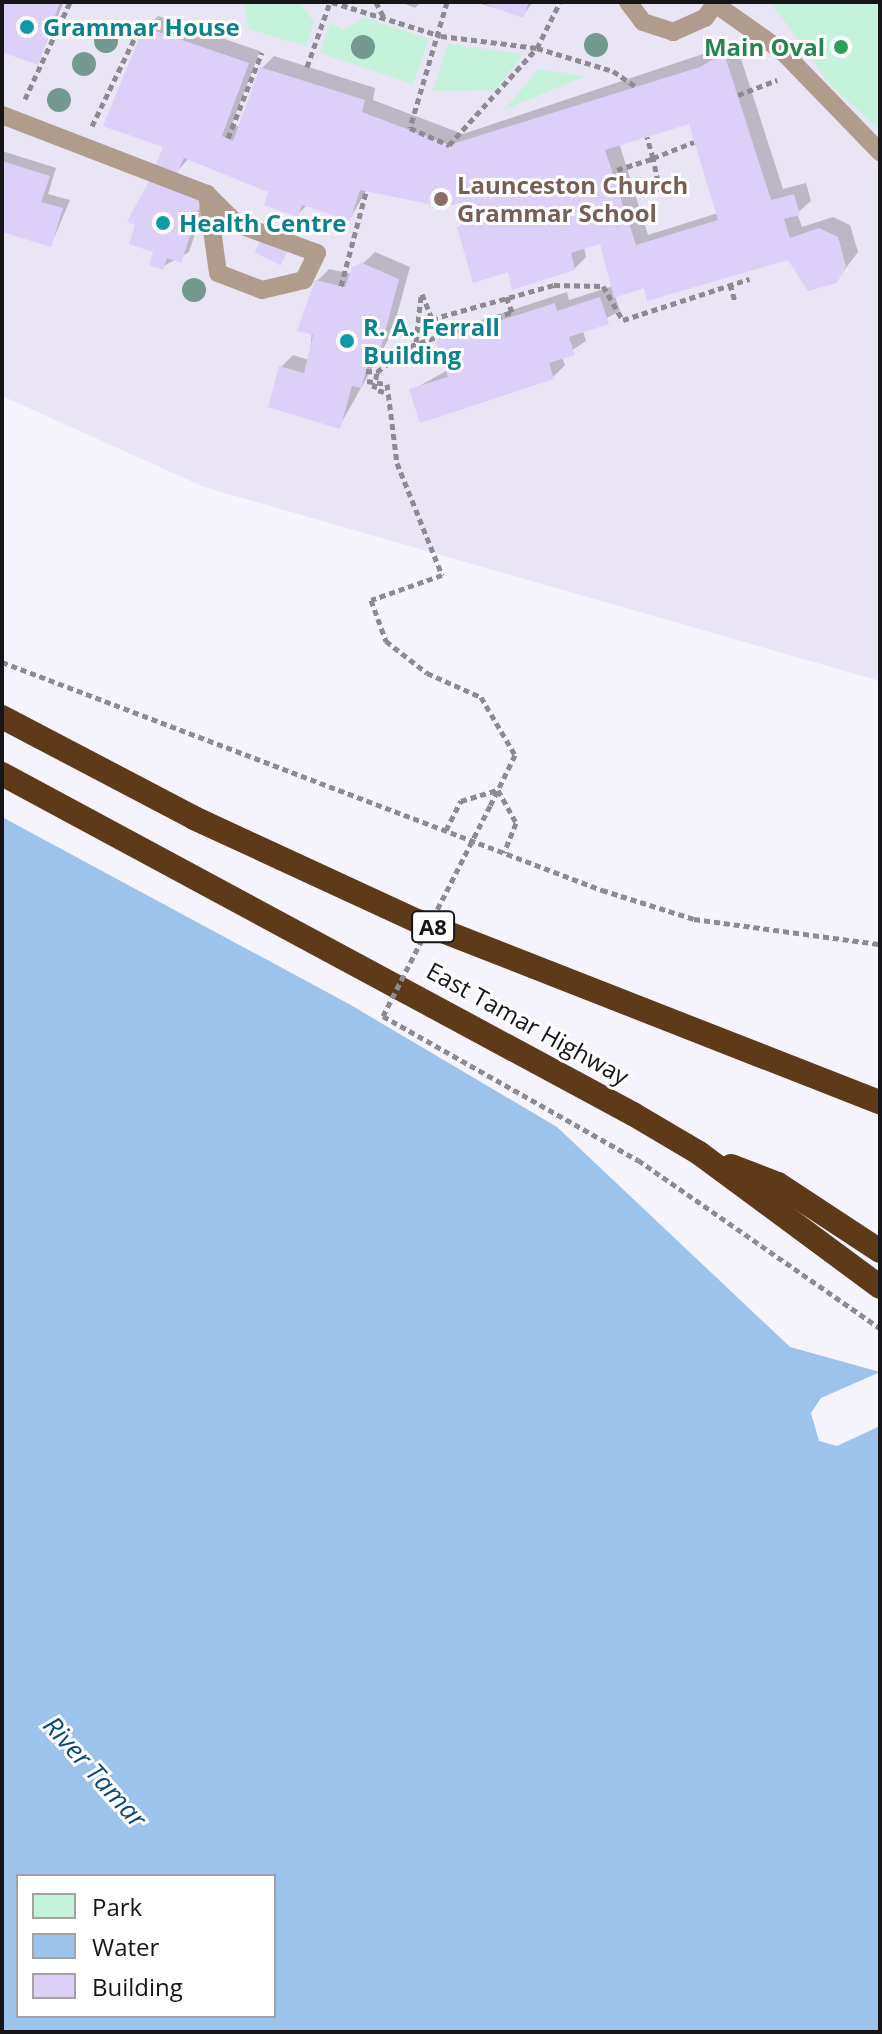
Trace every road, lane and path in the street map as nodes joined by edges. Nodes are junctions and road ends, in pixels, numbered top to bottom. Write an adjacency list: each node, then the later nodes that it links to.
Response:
1 (70, 2): 17 (path)
2 (331, 2): 8 (path); 13 (path)
3 (376, 2): 8 (path)
4 (447, 2): 10 (path)
5 (560, 2): 11 (path)
6 (628, 2): 7 (lane)
7 (716, 3): 14 (lane)
8 (383, 16): 10 (path)
9 (144, 19): 21 (path)
10 (441, 36): 11 (path); 11 (path)
11 (537, 48): 15 (path)
12 (262, 52): 19 (path)
13 (307, 67)
14 (794, 69): 16 (path); 22 (lane)
15 (637, 87)
16 (738, 95)
17 (9, 118): 21 (lane)
18 (647, 137): 23 (path)
19 (228, 138)
20 (694, 142): 23 (path)
21 (83, 149): 27 (lane)
22 (880, 152)
23 (653, 158): 24 (path); 25 (path)
24 (617, 170)
25 (660, 191)
26 (366, 192): 30 (path)
27 (207, 194): 27 (lane)
28 (749, 279): 29 (path)
29 (730, 284): 31 (path); 32 (path)
30 (341, 286)
31 (506, 296): 33 (path); 33 (path)
32 (735, 301)
33 (416, 342): 34 (path)
34 (410, 346): 35 (path); 37 (path)
35 (442, 359)
36 (366, 371): 37 (path)
37 (377, 372): 39 (path)
38 (367, 381): 39 (path)
39 (375, 382): 43 (path)
40 (2, 662): 44 (path)
41 (2, 717): 47 (highway, A8)
42 (2, 774): 48 (highway, East Tamar Highway)
43 (498, 790): 44 (path); 45 (path); 51 (path, bridge)
44 (446, 830): 45 (path)
45 (504, 853): 46 (path)
46 (880, 944)
47 (880, 1102)
48 (699, 1153): 49 (highway); 50 (highway, East Tamar Highway)
49 (880, 1251)
50 (880, 1287)
51 (880, 1328)

